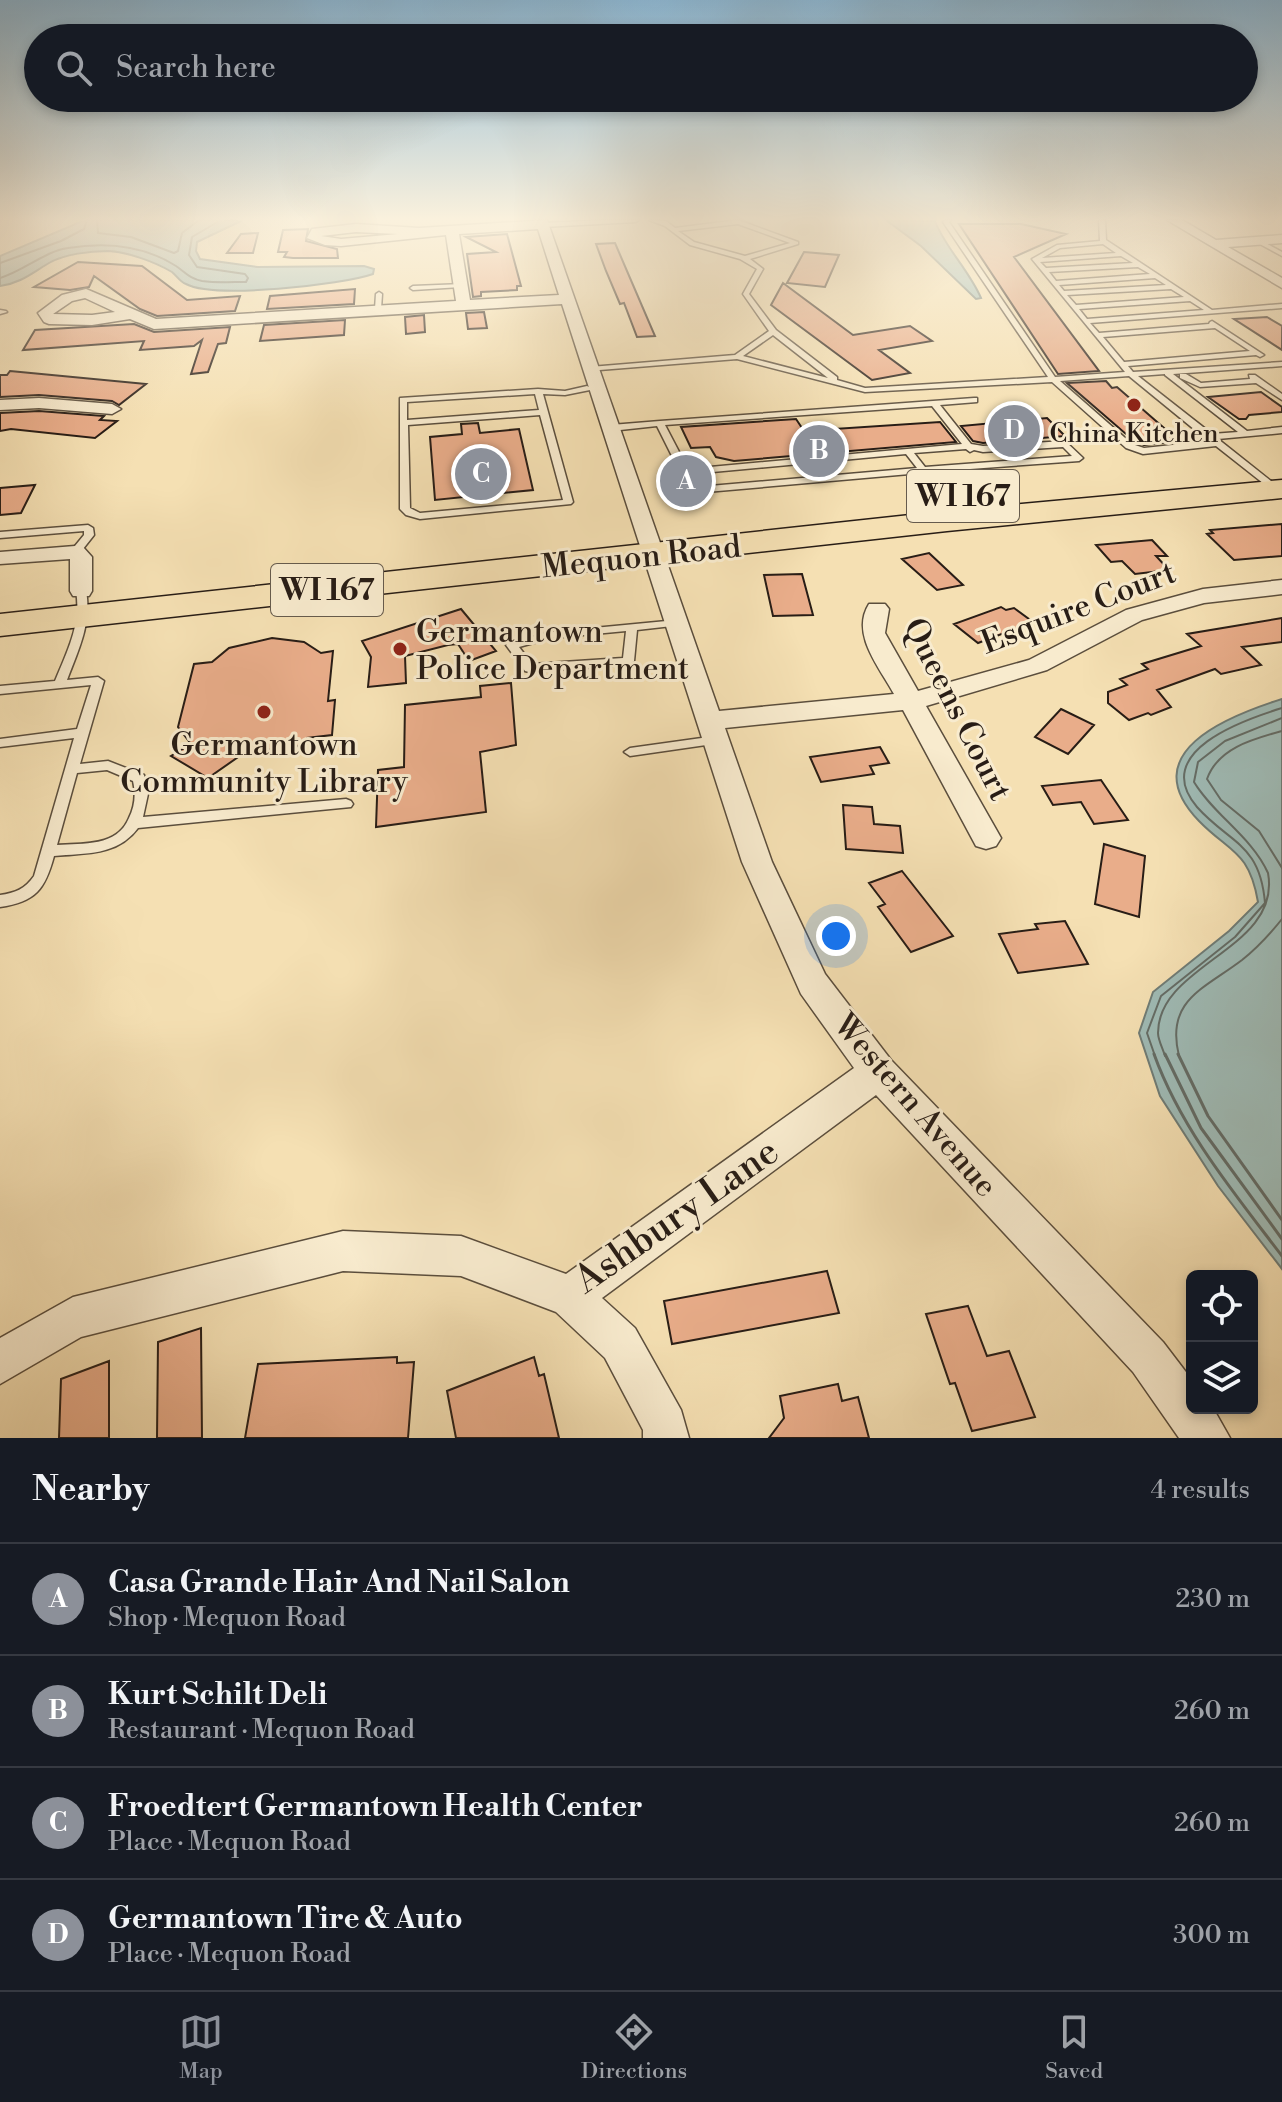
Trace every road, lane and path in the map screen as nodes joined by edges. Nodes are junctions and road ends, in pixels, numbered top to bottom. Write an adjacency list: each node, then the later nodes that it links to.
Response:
1 (427, 287): 9 (lane)
2 (461, 287): 13 (street)
3 (562, 287): 11 (street, Western Avenue)
4 (750, 287): 21 (lane)
5 (990, 287): 31 (lane)
6 (1058, 287): 10 (lane)
7 (1171, 287): 10 (lane)
8 (1173, 287): 12 (lane)
9 (413, 288)
10 (1063, 293): 14 (lane)
11 (566, 299): 13 (street); 28 (street, Western Avenue)
12 (1191, 299): 14 (lane); 16 (lane)
13 (464, 307): 18 (street)
14 (1074, 307): 19 (lane)
15 (1281, 307): 16 (lane)
16 (1211, 312): 17 (lane)
17 (1196, 313): 19 (lane); 20 (lane)
18 (131, 314)
19 (1085, 321): 22 (lane)
20 (1216, 326): 22 (lane); 23 (lane)
21 (773, 332): 24 (lane); 33 (lane)
22 (1098, 335): 25 (lane)
23 (1258, 353): 25 (lane); 26 (lane)
24 (737, 357): 28 (lane); 33 (lane)
25 (1123, 364): 30 (lane)
26 (1278, 364): 27 (lane)
27 (1237, 367): 29 (lane); 32 (lane)
28 (590, 369): 34 (street, Western Avenue)
29 (1173, 372): 30 (lane); 32 (lane); 46 (lane)
30 (1132, 375): 31 (lane); 47 (lane)
31 (1052, 378): 33 (lane); 47 (lane)
32 (1257, 381): 36 (lane)
33 (840, 384)
34 (592, 387): 35 (lane); 44 (street, Western Avenue)
35 (538, 391): 41 (lane); 42 (lane)
36 (1282, 398)
37 (974, 400): 38 (lane)
38 (934, 403): 43 (lane); 48 (lane)
39 (0, 405): 40 (street)
40 (112, 409)
41 (543, 412): 42 (lane); 42 (lane)
42 (403, 423)
43 (660, 423): 44 (lane); 53 (lane)
44 (611, 428): 57 (street, Western Avenue)
45 (1282, 430): 46 (lane)
46 (1245, 433): 47 (lane)
47 (1213, 440): 51 (lane)
48 (968, 446): 49 (lane); 50 (lane); 50 (lane)
49 (908, 451): 52 (lane); 53 (lane)
50 (984, 465): 52 (lane)
51 (1249, 468): 54 (main road, Mequon Road / WI 167); 55 (main road, Mequon Road / WI 167)
52 (923, 470): 53 (lane); 55 (lane)
53 (684, 472)
54 (1280, 481): 55 (main road, Mequon Road / WI 167)
55 (951, 509): 57 (main road, Mequon Road / WI 167); 57 (main road, Mequon Road / WI 167)
56 (0, 535): 58 (lane)
57 (649, 541): 62 (main road, Mequon Road / WI 167); 62 (main road, Mequon Road / WI 167); 64 (street, Western Avenue)
58 (75, 552): 59 (street); 62 (street)
59 (0, 558)
60 (1282, 587): 69 (street, Esquire Court)
61 (0, 599): 62 (main road, Mequon Road / WI 167)
62 (82, 604): 65 (main road, Mequon Road / WI 167); 67 (lane)
63 (877, 609): 69 (street, Queens Court)
64 (677, 623): 66 (lane); 70 (street, Western Avenue)
65 (0, 625)
66 (632, 627): 66 (lane)
67 (60, 684): 68 (lane); 71 (lane)
68 (0, 690)
69 (912, 701): 70 (street, Esquire Court); 77 (street, Queens Court)
70 (713, 731): 73 (lane); 80 (street, Western Avenue)
71 (82, 733): 72 (lane); 74 (lane)
72 (0, 743)
73 (630, 752)
74 (72, 769): 76 (lane); 78 (lane)
75 (346, 804): 76 (lane)
76 (136, 823): 78 (lane)
77 (986, 838)
78 (49, 851): 79 (lane)
79 (0, 901)
80 (878, 1072): 81 (street, Ashbury Lane); 84 (street, Western Avenue)
81 (570, 1296): 82 (street, Ashbury Lane); 83 (street)
82 (0, 1362)
83 (666, 1438)
84 (1207, 1438)

